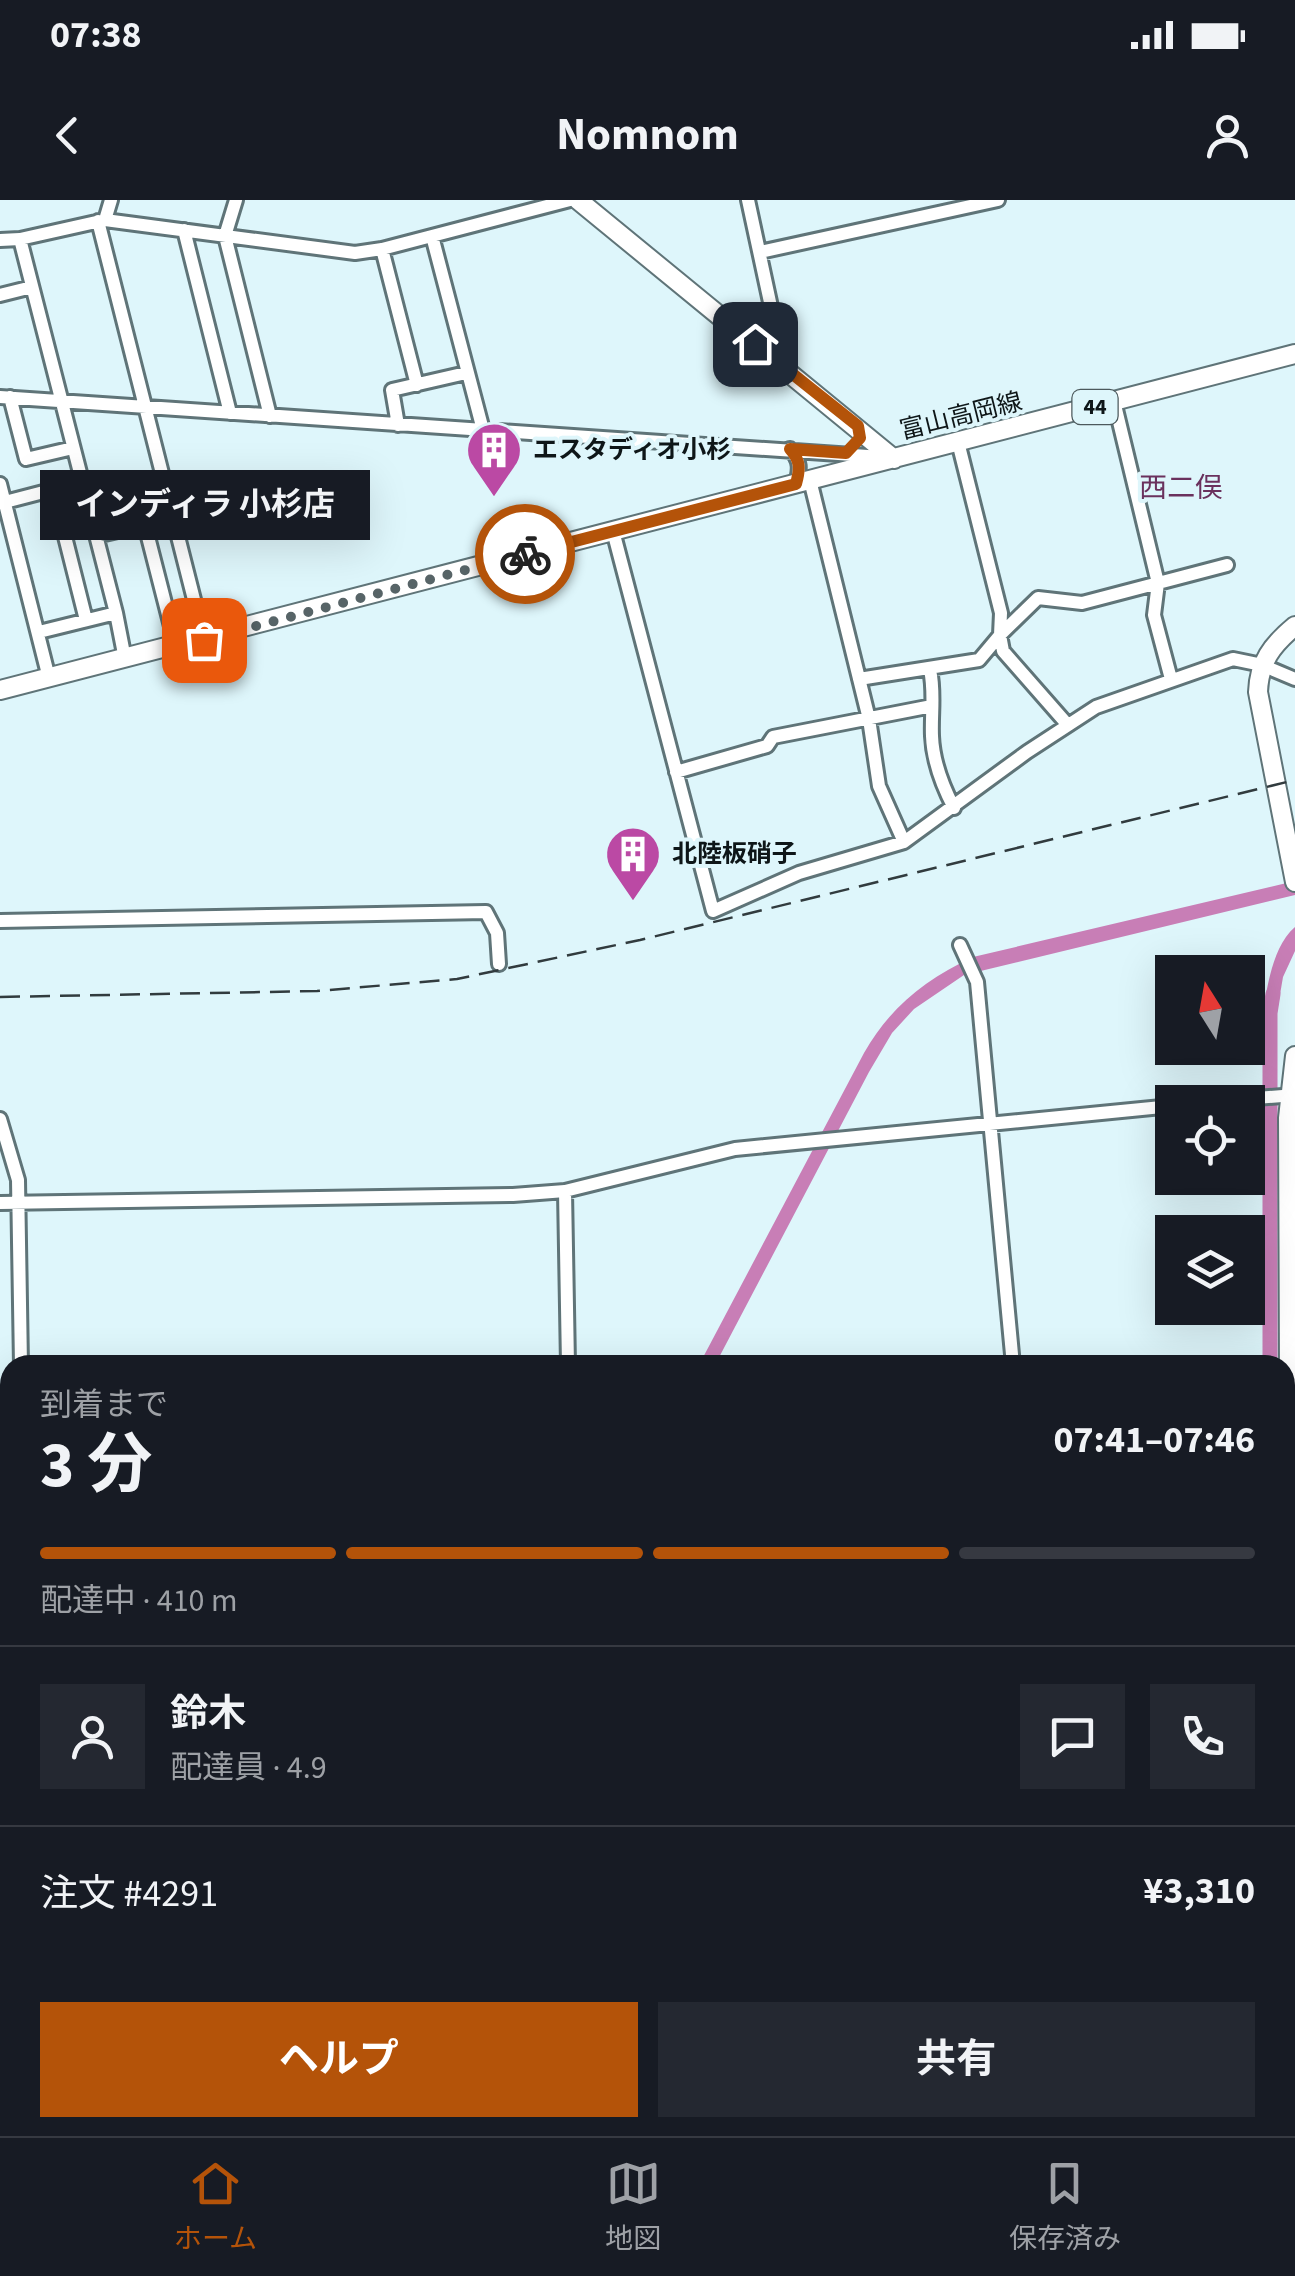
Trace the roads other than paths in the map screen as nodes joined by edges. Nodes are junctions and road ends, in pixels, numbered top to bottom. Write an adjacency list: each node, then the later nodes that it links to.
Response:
1 (110, 200): 7 (street)
2 (236, 200): 9 (street)
3 (570, 200): 10 (street)
4 (578, 200): 18 (main road)
5 (748, 200): 14 (street)
6 (998, 200): 14 (street)
7 (102, 220): 8 (street); 11 (street); 24 (street)
8 (184, 230): 9 (street); 25 (street)
9 (225, 236): 13 (street); 26 (street)
10 (432, 236): 13 (street); 19 (street)
11 (20, 239): 12 (street); 15 (street)
12 (0, 240)
13 (382, 249): 20 (street)
14 (760, 252): 18 (street)
15 (32, 286): 16 (street); 22 (street)
16 (0, 294)
17 (1295, 354): 23 (main road, 富山高岡線 / 44)
18 (784, 366): 28 (main road)
19 (466, 373): 20 (street); 29 (street)
20 (418, 385): 27 (street)
21 (5, 397): 22 (street); 31 (street)
22 (60, 401): 24 (street); 31 (street)
23 (1114, 402): 30 (main road, 富山高岡線 / 44); 45 (street)
24 (146, 408): 25 (street); 40 (street)
25 (230, 413): 26 (street)
26 (270, 416): 27 (street)
27 (398, 425): 29 (street)
28 (858, 426): 33 (street); 34 (main road)
29 (482, 430): 32 (street)
30 (958, 442): 34 (main road, 富山高岡線 / 44); 50 (street)
31 (72, 448): 35 (street)
32 (790, 449): 33 (street); 36 (street)
33 (846, 453): 34 (street)
34 (894, 459): 36 (main road, 富山高岡線 / 44)
35 (82, 482): 38 (street); 43 (street)
36 (803, 482): 42 (main road, 富山高岡線 / 44); 57 (street)
37 (0, 484): 39 (street)
38 (53, 489): 39 (street); 47 (street)
39 (5, 502): 49 (street)
40 (174, 518): 41 (street); 51 (street)
41 (145, 524): 43 (street); 52 (street)
42 (613, 531): 51 (main road, 富山高岡線 / 44); 64 (street)
43 (96, 536): 46 (street)
44 (1227, 565): 45 (street)
45 (1158, 583): 50 (street); 58 (street)
46 (116, 613): 47 (street); 53 (street)
47 (86, 620): 49 (street)
48 (1295, 626): 54 (main road)
49 (38, 632): 56 (street)
50 (1000, 635): 55 (street); 63 (street)
51 (204, 640): 52 (main road, 富山高岡線 / 44)
52 (176, 646): 53 (main road, 富山高岡線 / 44)
53 (125, 659): 56 (main road, 富山高岡線 / 44)
54 (1262, 666): 58 (street); 59 (street); 67 (main road)
55 (930, 670): 57 (street); 61 (street)
56 (49, 678): 60 (main road, 富山高岡線 / 44)
57 (859, 679): 62 (street)
58 (1171, 679): 63 (street)
59 (1295, 679)
60 (0, 690)
61 (932, 706): 62 (street); 65 (street)
62 (870, 719): 64 (street); 66 (street)
63 (1068, 724): 65 (street)
64 (676, 772): 66 (street)
65 (954, 808): 66 (street)
66 (904, 842)
67 (1295, 879)
68 (0, 921): 70 (street)
69 (963, 951): 75 (street)
70 (499, 964)
71 (1295, 1056): 72 (main road)
72 (1288, 1095): 79 (main road)
73 (1155, 1108): 75 (street)
74 (0, 1119): 77 (street)
75 (991, 1124): 76 (street); 82 (street)
76 (565, 1191): 77 (street); 81 (street)
77 (18, 1202): 78 (street); 80 (street)
78 (0, 1203)
79 (1292, 1243): 83 (main road)
80 (21, 1355)
81 (568, 1355)
82 (1012, 1355)
83 (1291, 1355)

